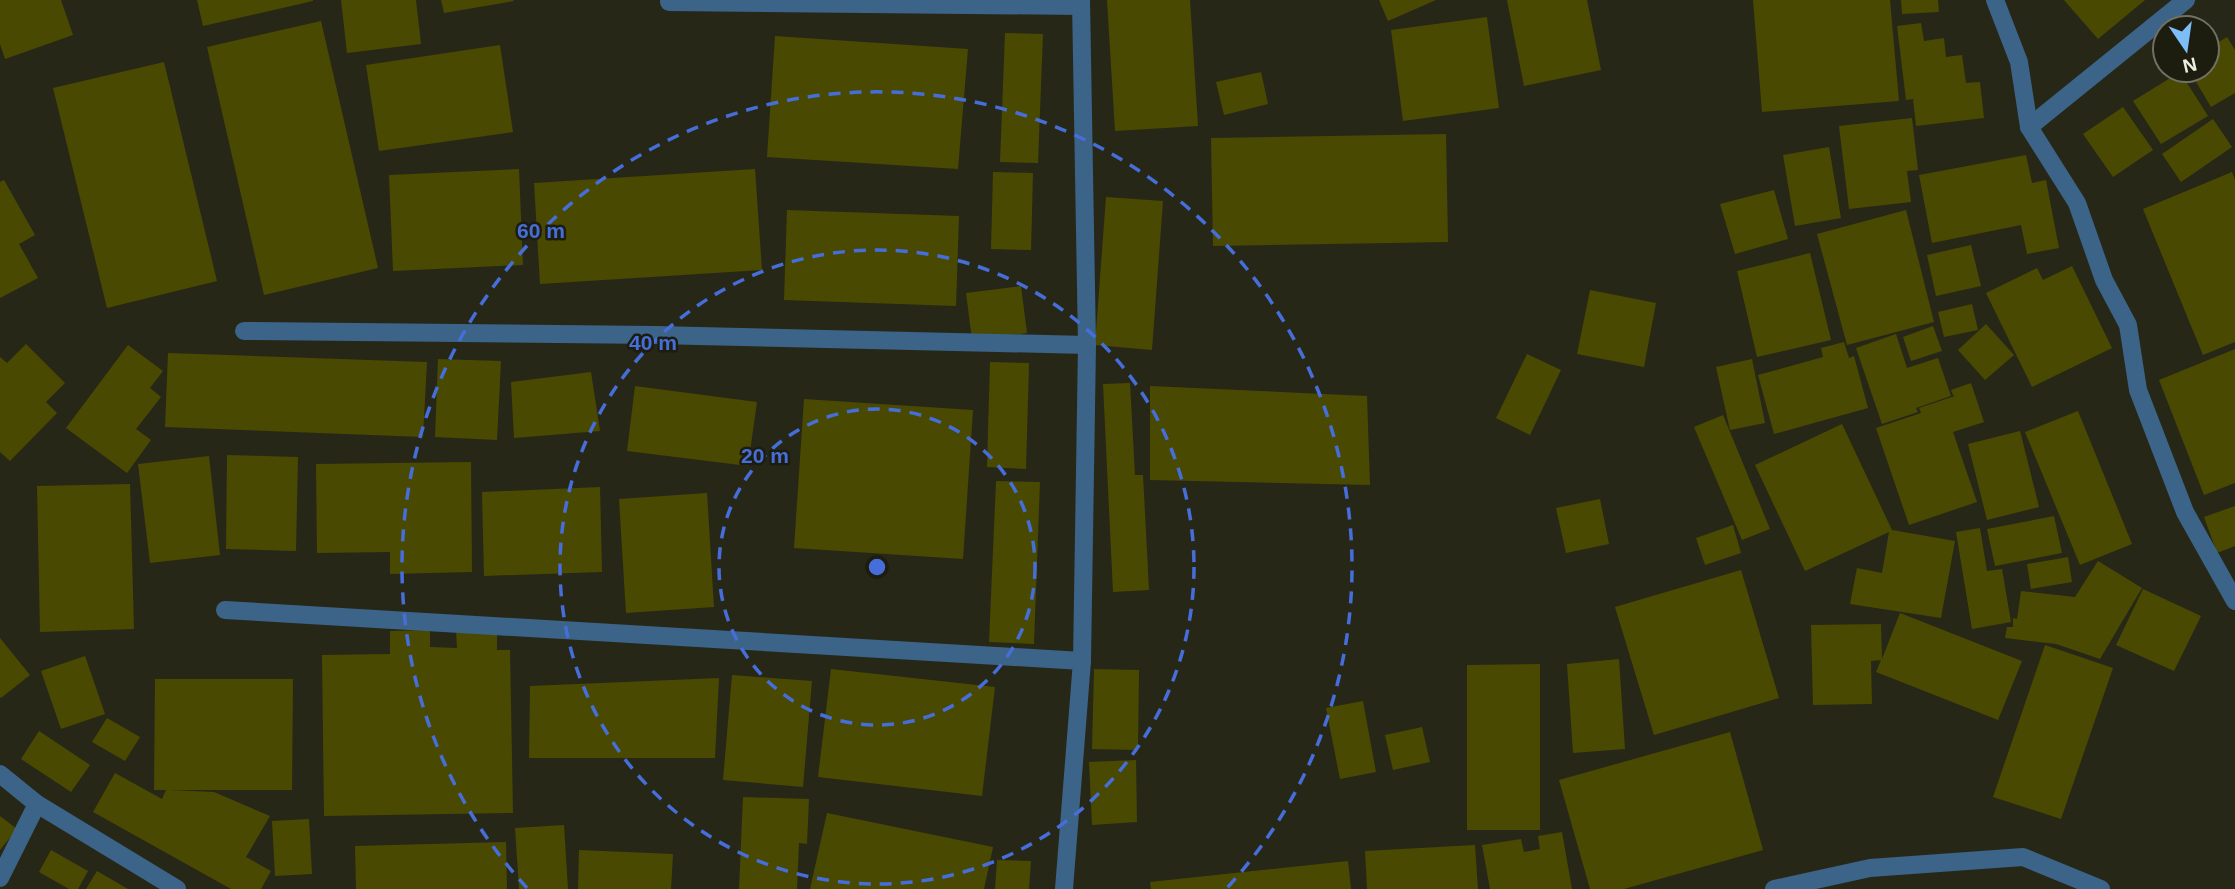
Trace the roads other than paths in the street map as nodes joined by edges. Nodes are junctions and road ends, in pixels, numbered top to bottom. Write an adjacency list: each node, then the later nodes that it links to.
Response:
1 (1995, 0): 5 (street)
2 (2186, 0): 5 (street)
3 (669, 2): 4 (street)
4 (1081, 3): 7 (street)
5 (2029, 127): 8 (street)
6 (244, 331): 7 (street)
7 (1087, 345): 10 (street)
8 (2235, 601)
9 (225, 610): 10 (street)
10 (1082, 660): 15 (street)
11 (0, 774): 12 (street)
12 (37, 804): 13 (street); 14 (street)
13 (0, 878)
14 (177, 889)
15 (1064, 889)
16 (1774, 889): 17 (street)
17 (2101, 889)

